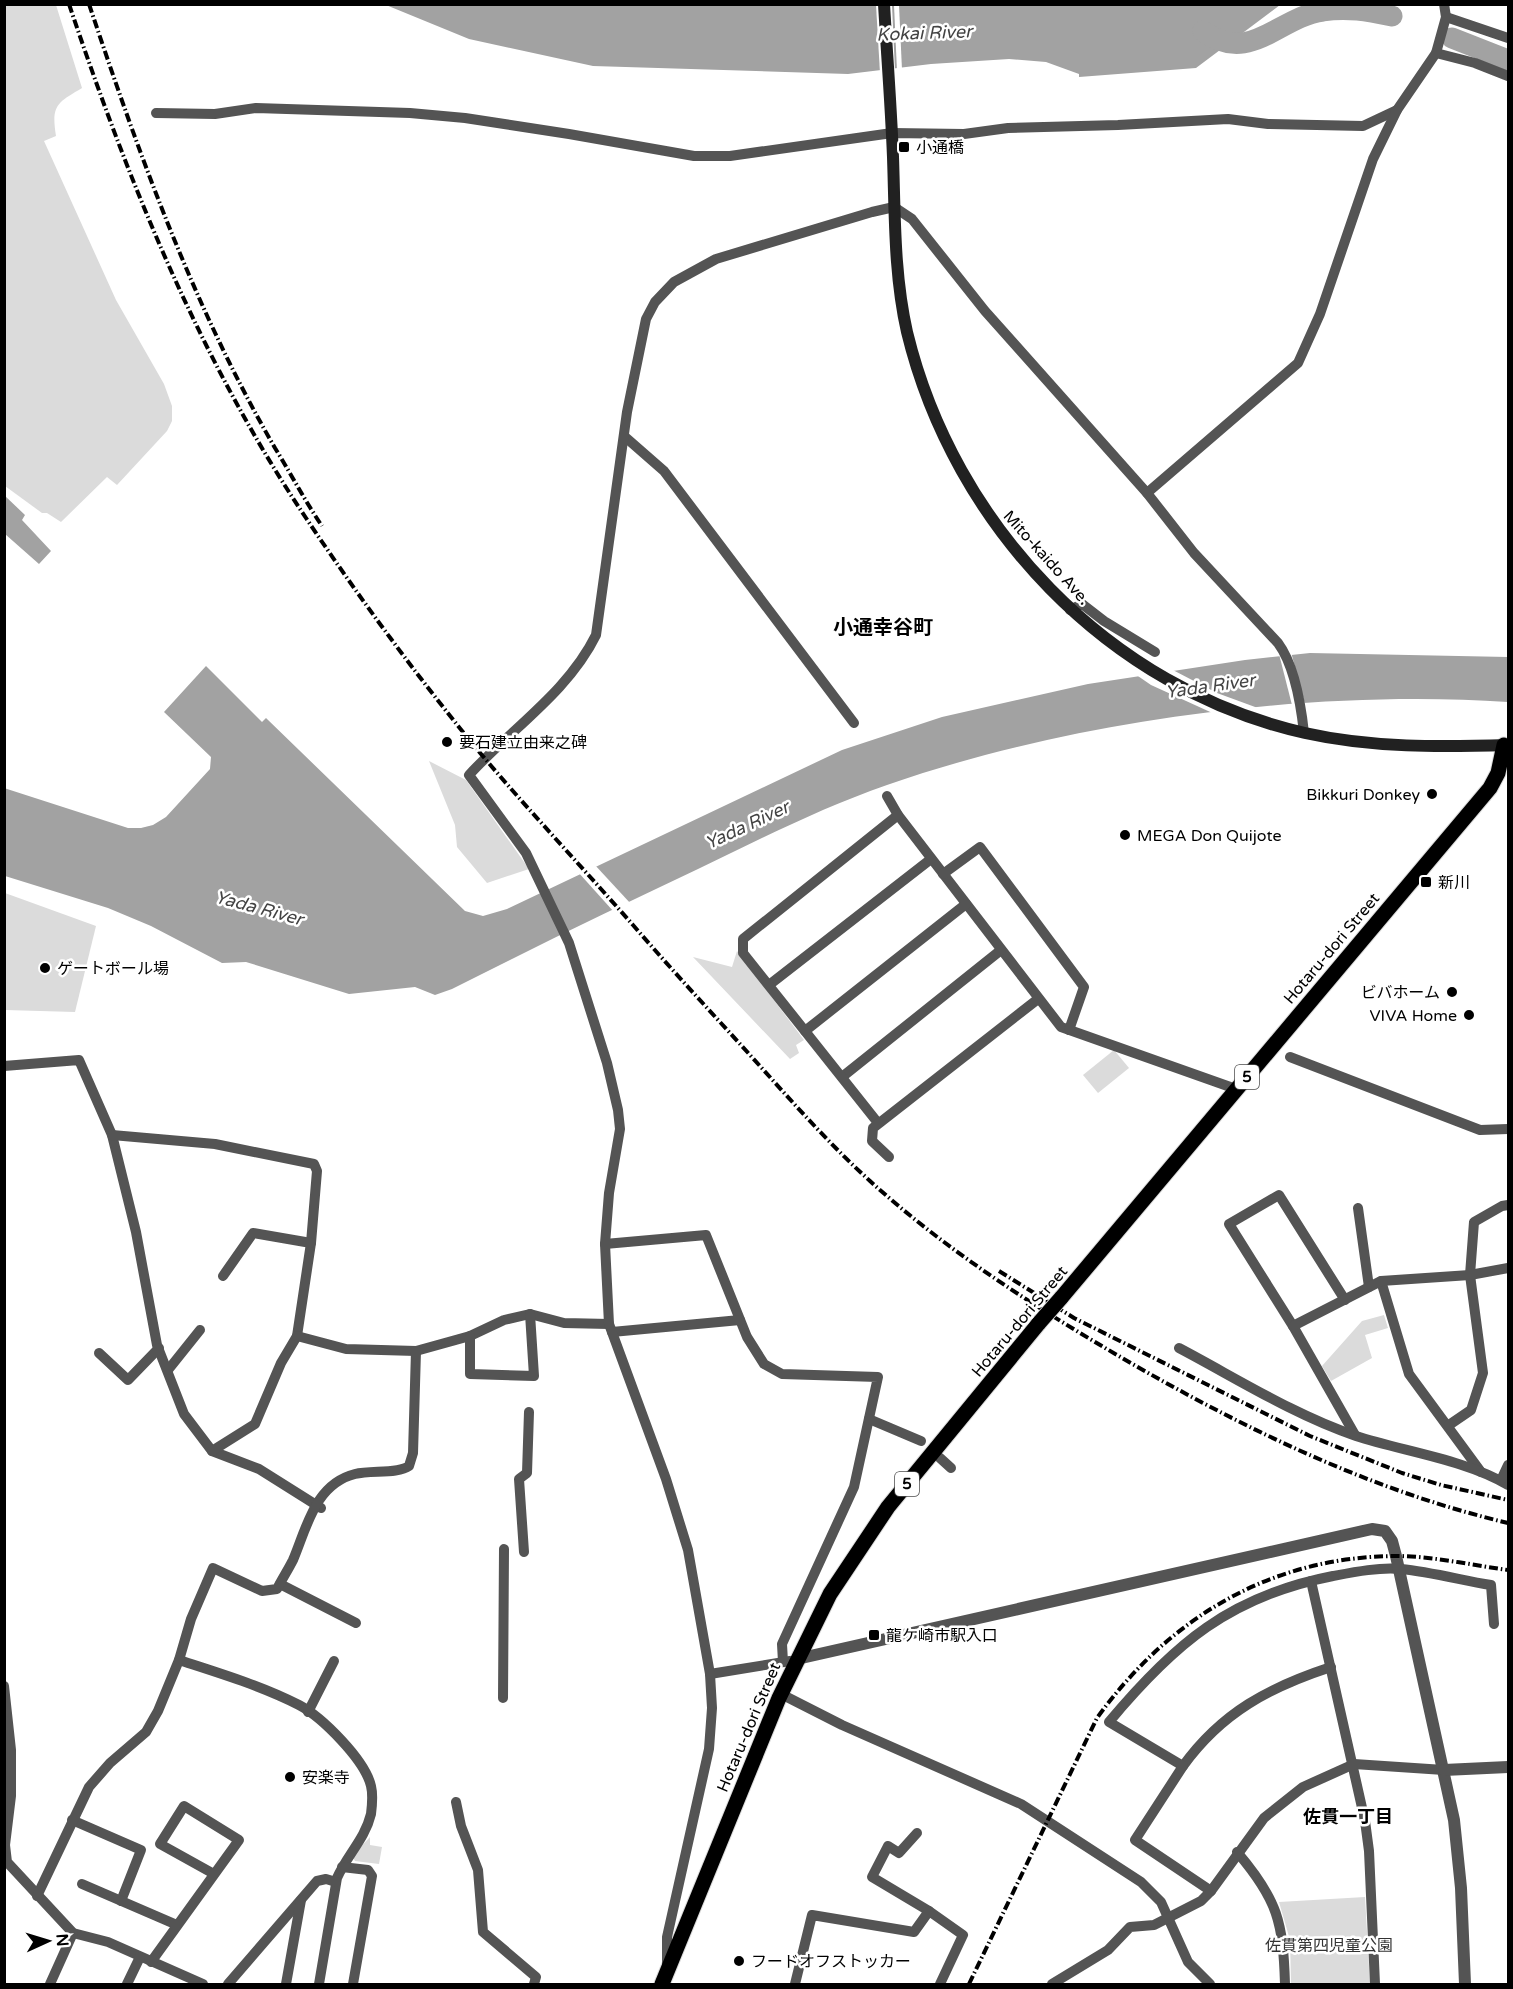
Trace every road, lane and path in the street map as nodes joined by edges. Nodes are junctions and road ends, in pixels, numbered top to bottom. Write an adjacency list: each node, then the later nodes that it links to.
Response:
1 (884, 4): 9 (main road, Mito-kaido Ave.)
2 (1444, 4): 3 (street)
3 (1446, 17): 4 (street); 5 (street)
4 (1509, 38)
5 (1436, 53): 6 (street); 7 (street)
6 (1509, 76)
7 (1397, 110): 9 (street); 12 (street)
8 (156, 113): 9 (street)
9 (892, 133): 10 (main road, Mito-kaido Ave.)
10 (894, 207): 11 (street); 12 (street); 13 (main road, Mito-kaido Ave.)
11 (624, 436): 15 (street); 39 (street)
12 (1147, 493): 16 (street)
13 (1070, 610): 14 (street); 16 (main road, Mito-kaido Ave.)
14 (1155, 652)
15 (854, 723)
16 (1304, 733): 17 (main road, Mito-kaido Ave.)
17 (1506, 745): 31 (main road, Hotaru-dori Street / 5)
18 (887, 796): 19 (street)
19 (897, 814): 20 (street); 24 (street)
20 (931, 859): 21 (street); 24 (street)
21 (943, 874): 22 (street); 26 (street)
22 (966, 904): 23 (street); 27 (street)
23 (1001, 950): 25 (street); 30 (street)
24 (769, 985): 27 (street)
25 (1038, 999): 26 (street); 32 (street)
26 (1069, 1030): 31 (street)
27 (806, 1031): 30 (street)
28 (1290, 1057): 33 (street)
29 (4, 1066): 34 (street)
30 (842, 1077): 32 (street)
31 (1236, 1089): 79 (main road, Hotaru-dori Street / 5, bridge)
32 (878, 1123): 35 (street)
33 (1509, 1129)
34 (112, 1135): 38 (street); 53 (street)
35 (890, 1157)
36 (1509, 1205): 41 (street)
37 (1358, 1208): 44 (street)
38 (311, 1243): 42 (street); 51 (street)
39 (605, 1244): 47 (street); 49 (street)
40 (1509, 1269): 41 (street)
41 (1470, 1275): 43 (street); 60 (street)
42 (223, 1276)
43 (1381, 1281): 44 (street); 60 (street)
44 (1370, 1287): 45 (street)
45 (1345, 1300): 48 (street); 48 (street)
46 (530, 1314): 49 (street); 52 (street); 52 (street)
47 (740, 1320): 49 (street); 59 (street)
48 (1293, 1326): 61 (street)
49 (611, 1328): 81 (street)
50 (200, 1330): 57 (street)
51 (297, 1336): 55 (street); 63 (street)
52 (470, 1336): 55 (street)
53 (159, 1348): 56 (street); 57 (street)
54 (1179, 1348): 61 (street)
55 (416, 1351): 69 (street)
56 (99, 1353)
57 (168, 1370): 63 (street)
58 (529, 1412): 71 (street)
59 (869, 1419): 62 (street); 79 (street)
60 (1449, 1425): 67 (street)
61 (1355, 1435): 67 (street)
62 (921, 1441)
63 (212, 1451): 69 (street)
64 (940, 1458): 66 (street)
65 (1509, 1466): 68 (street)
66 (951, 1468)
67 (1481, 1473): 68 (street)
68 (1505, 1482)
69 (318, 1507): 74 (street)
70 (504, 1549): 84 (street)
71 (524, 1552)
72 (1399, 1569): 73 (street); 76 (street); 79 (street); 89 (street)
73 (1311, 1581): 80 (street); 87 (street)
74 (280, 1584): 75 (street); 77 (street)
75 (356, 1623)
76 (1494, 1624)
77 (179, 1660): 85 (street); 91 (street)
78 (334, 1661): 85 (street)
79 (790, 1661): 81 (street); 83 (main road, Hotaru-dori Street / 5)
80 (1331, 1667): 86 (street); 87 (street)
81 (710, 1674): 108 (street)
82 (4, 1686): 99 (street)
83 (781, 1694): 103 (street); 108 (main road, Hotaru-dori Street / 5)
84 (503, 1698)
85 (308, 1712): 94 (street)
86 (1354, 1764): 89 (street); 93 (street); 123 (street)
87 (1183, 1766): 98 (street)
88 (1509, 1767): 89 (street)
89 (1444, 1770): 124 (street)
90 (456, 1802): 117 (street)
91 (72, 1820): 99 (street); 101 (street)
92 (917, 1833): 102 (street)
93 (1237, 1852): 98 (street); 122 (street)
94 (342, 1867): 96 (street); 116 (street)
95 (214, 1875): 95 (street); 104 (street)
96 (336, 1882): 100 (street); 115 (street)
97 (82, 1884): 101 (street)
98 (1211, 1891): 103 (street)
99 (37, 1896): 105 (street)
100 (301, 1899): 113 (street); 114 (street)
101 (121, 1901): 104 (street)
102 (928, 1911): 118 (street); 119 (street)
103 (1168, 1916): 120 (street); 121 (street)
104 (177, 1925): 107 (street)
105 (73, 1933): 106 (street); 110 (street)
106 (140, 1957): 107 (street); 111 (street)
107 (150, 1962): 109 (street)
108 (665, 1979)
109 (183, 1981): 112 (street)
110 (50, 1984)
111 (127, 1984)
112 (203, 1984)
113 (228, 1984)
114 (286, 1984)
115 (319, 1984)
116 (353, 1984)
117 (534, 1984)
118 (795, 1984)
119 (940, 1984)
120 (1052, 1984)
121 (1210, 1984)
122 (1285, 1984)
123 (1374, 1984)
124 (1465, 1984)

